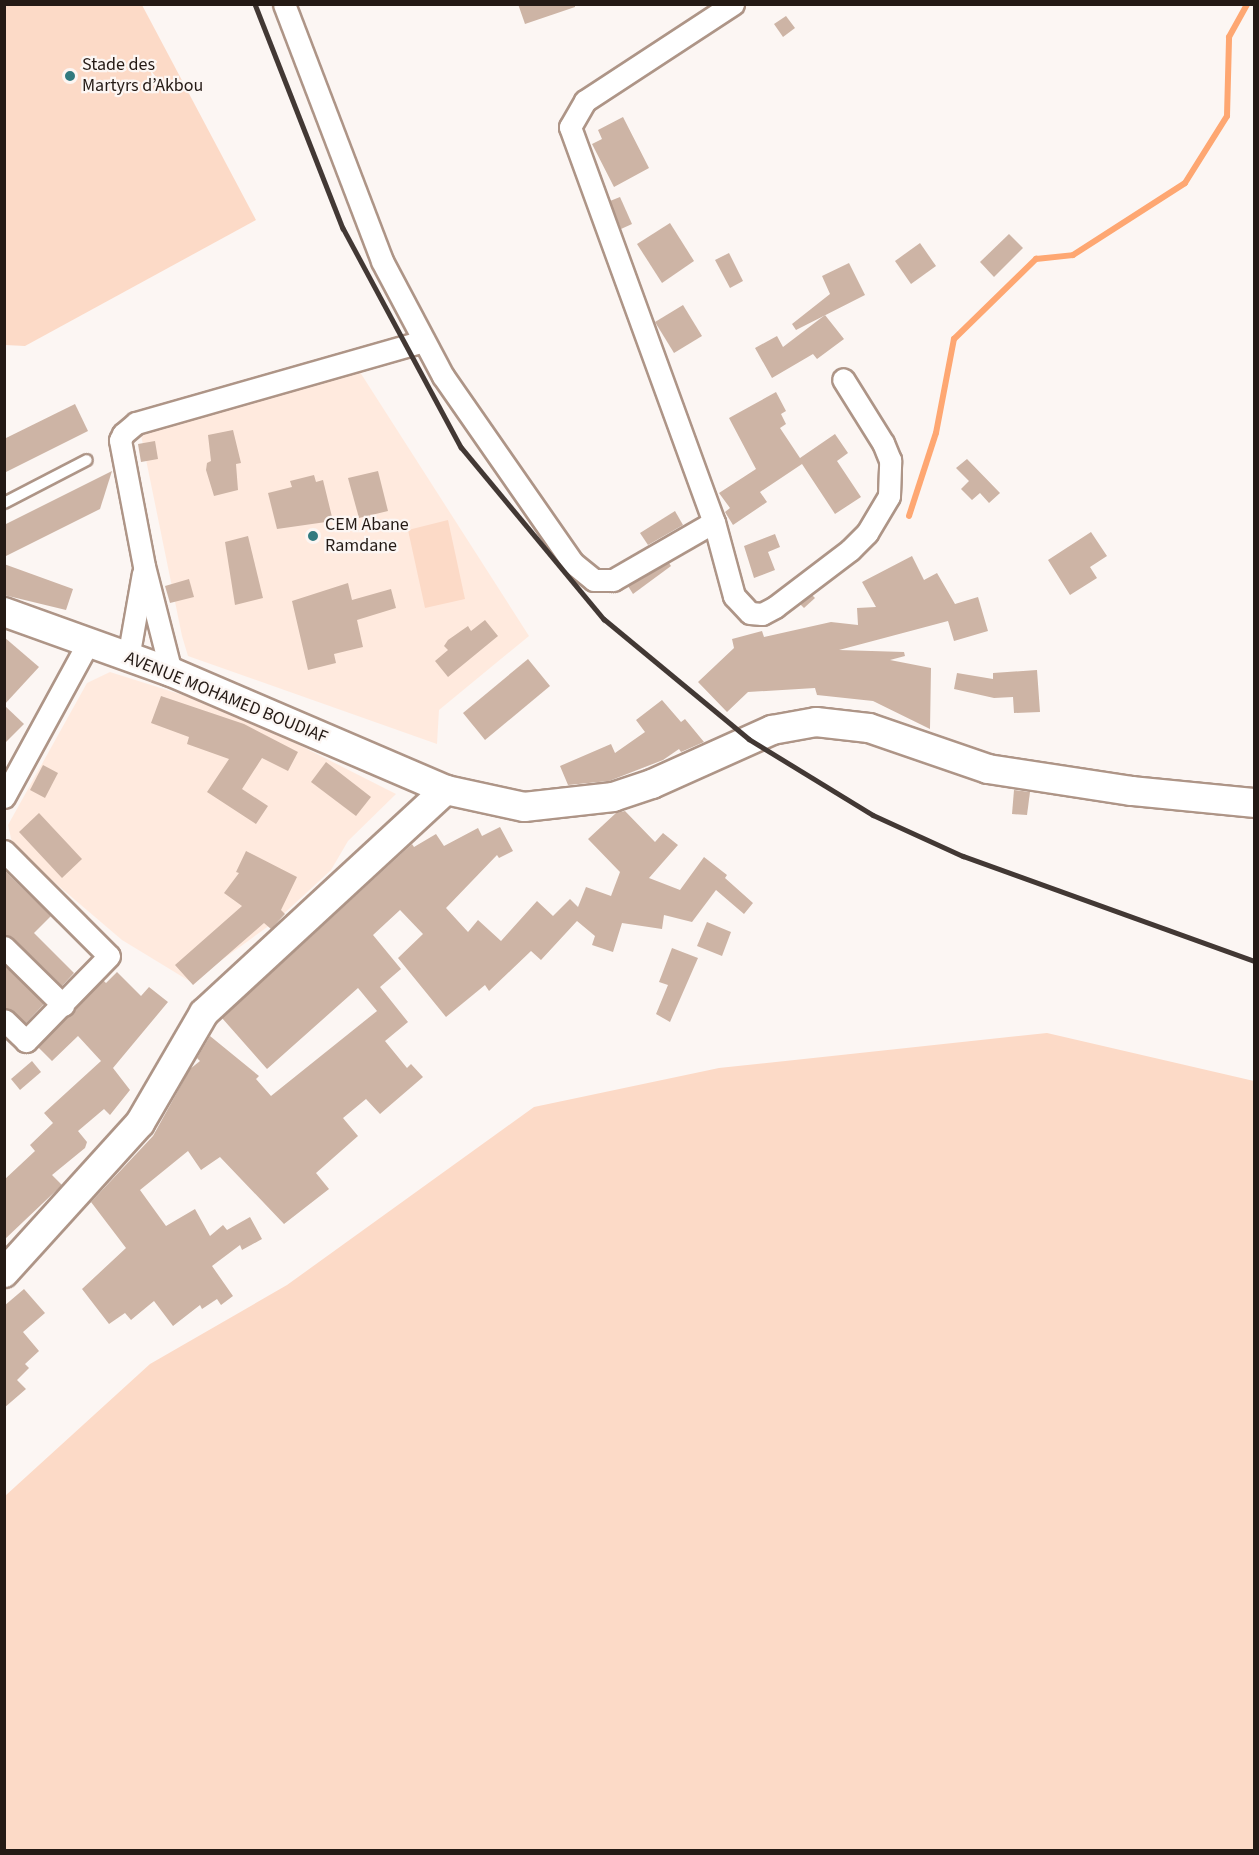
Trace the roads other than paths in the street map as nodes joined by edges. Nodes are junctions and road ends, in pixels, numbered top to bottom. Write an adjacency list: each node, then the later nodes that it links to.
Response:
1 (284, 4): 3 (street)
2 (733, 4): 7 (street)
3 (424, 341): 7 (street); 8 (street)
4 (843, 379): 7 (street)
5 (87, 460): 6 (lane)
6 (4, 503)
7 (714, 522)
8 (144, 566): 11 (street); 12 (street)
9 (4, 612): 10 (street, AVENUE MOHAMED BOUDIAF)
10 (87, 645): 11 (street, AVENUE MOHAMED BOUDIAF); 14 (street)
11 (128, 658): 12 (street, AVENUE MOHAMED BOUDIAF)
12 (171, 672): 13 (street, AVENUE MOHAMED BOUDIAF)
13 (446, 790): 15 (street, AVENUE MOHAMED BOUDIAF); 20 (street)
14 (4, 797)
15 (1254, 803)
16 (4, 851): 18 (street)
17 (4, 947): 18 (street)
18 (63, 1005): 19 (street)
19 (4, 1020)
20 (4, 1273)

